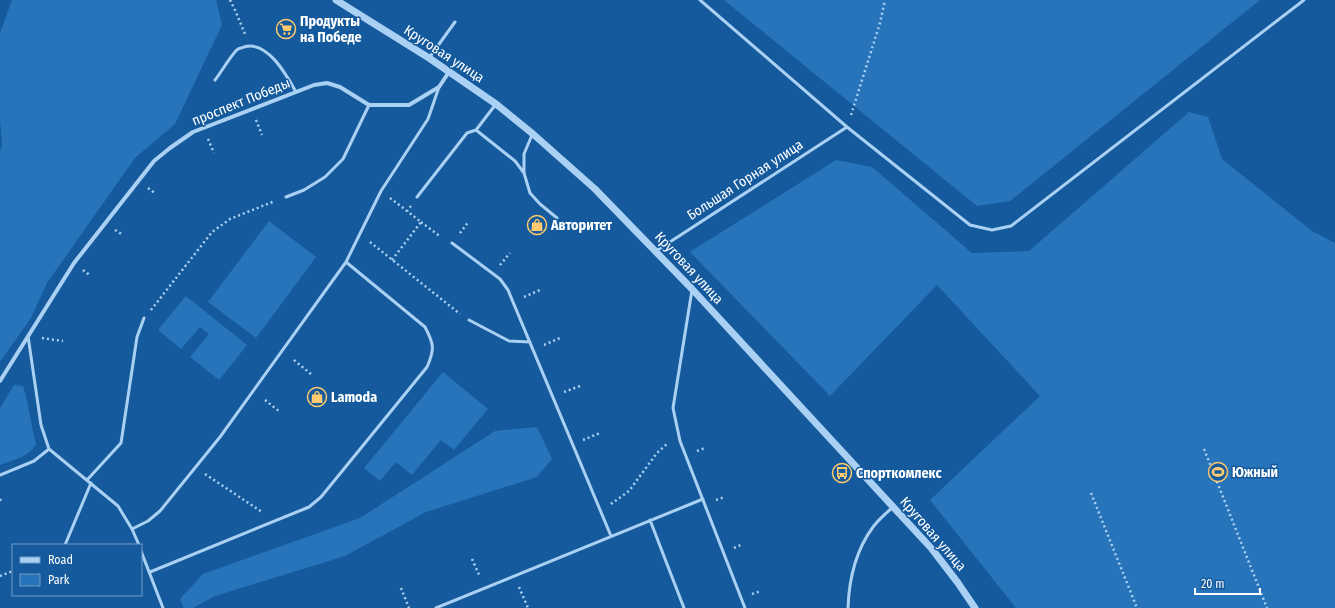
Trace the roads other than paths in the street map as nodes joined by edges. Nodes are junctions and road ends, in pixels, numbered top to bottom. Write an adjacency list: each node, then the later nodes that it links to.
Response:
1 (336, 0): 5 (street, Круговая улица)
2 (700, 0): 12 (lane)
3 (1304, 0): 12 (lane)
4 (455, 22): 5 (lane)
5 (429, 58): 6 (street, Круговая улица)
6 (449, 72): 8 (street); 10 (street, Круговая улица)
7 (216, 80): 9 (lane)
8 (439, 87): 11 (street); 21 (lane)
9 (296, 92): 11 (street, проспект Победы); 25 (street, проспект Победы)
10 (496, 104): 13 (lane); 14 (street, Круговая улица)
11 (369, 105): 16 (lane)
12 (847, 127): 20 (lane, Большая Горная улица)
13 (476, 130): 15 (lane); 17 (lane)
14 (533, 134): 15 (lane); 20 (street, Круговая улица)
15 (524, 173): 18 (lane)
16 (286, 197)
17 (417, 197)
18 (558, 218)
19 (452, 243): 26 (lane)
20 (655, 251): 22 (street, Круговая улица)
21 (346, 262): 35 (lane); 40 (lane)
22 (692, 290): 32 (lane); 33 (street, Круговая улица)
23 (144, 318): 30 (lane)
24 (469, 320): 26 (lane)
25 (28, 336): 27 (street, проспект Победы); 28 (lane)
26 (530, 342): 36 (lane)
27 (0, 381)
28 (49, 449): 29 (lane); 30 (lane)
29 (0, 475)
30 (87, 480): 31 (lane)
31 (91, 484): 35 (lane); 37 (lane)
32 (703, 499): 34 (lane); 44 (lane)
33 (893, 507): 45 (lane); 46 (street, Круговая улица)
34 (650, 520): 36 (lane); 43 (lane)
35 (132, 529): 38 (lane)
36 (611, 536): 42 (lane)
37 (65, 544)
38 (139, 544)
39 (142, 553): 40 (lane)
40 (150, 572): 41 (lane)
41 (163, 608)
42 (436, 608)
43 (684, 608)
44 (745, 608)
45 (848, 608)
46 (975, 608)

